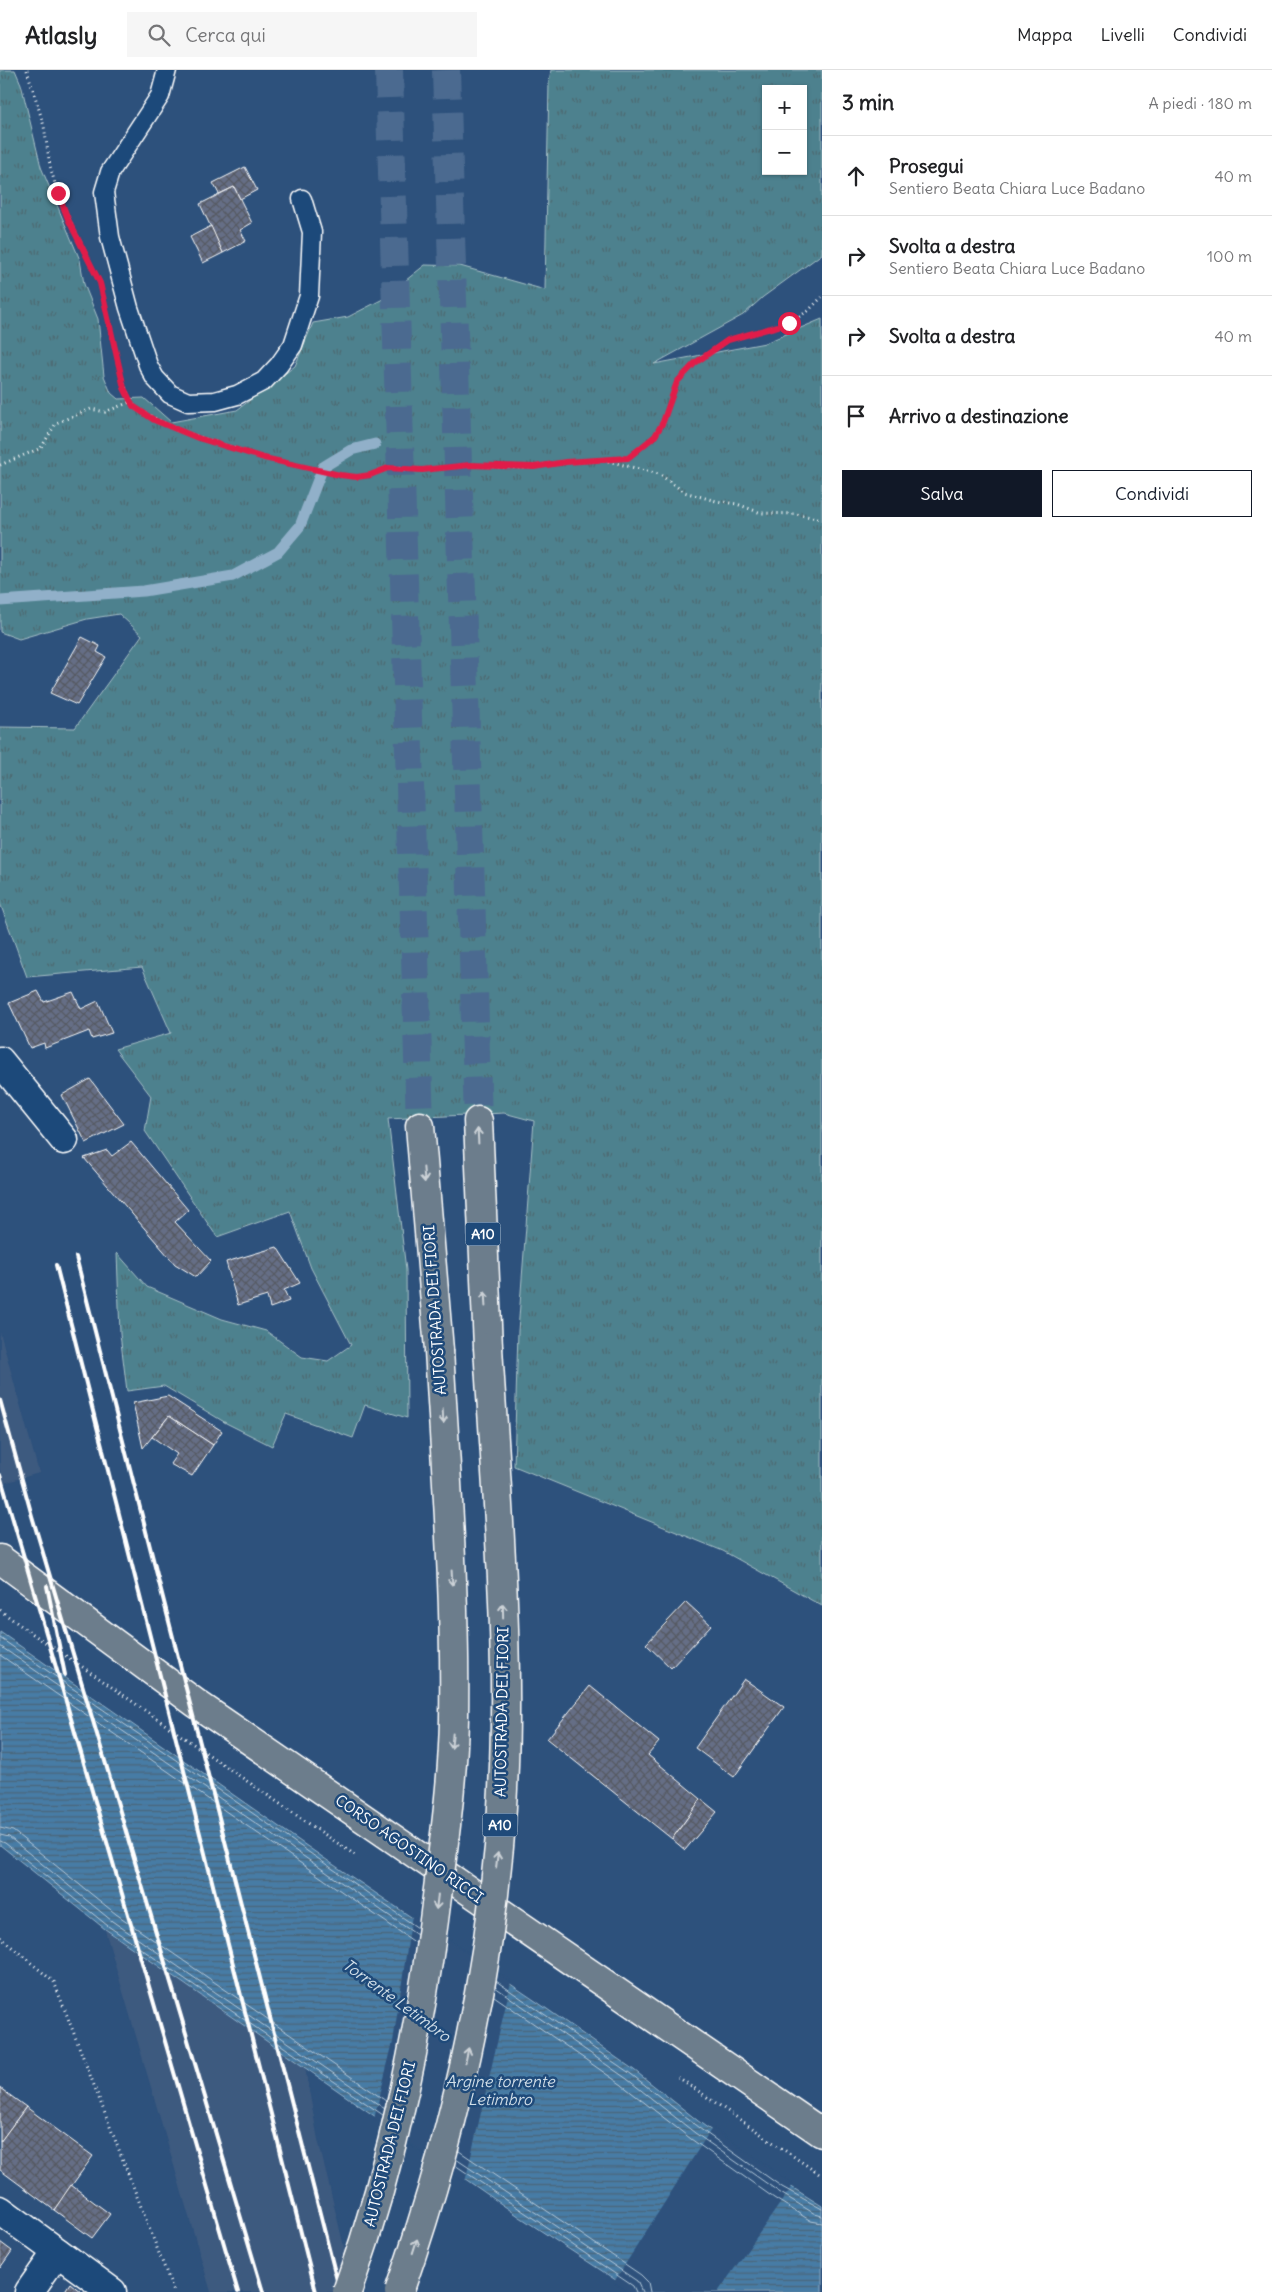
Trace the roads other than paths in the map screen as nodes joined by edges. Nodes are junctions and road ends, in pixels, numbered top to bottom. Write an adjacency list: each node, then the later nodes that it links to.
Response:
1 (167, 70): 2 (lane)
2 (302, 199)
3 (0, 1061): 6 (street)
4 (478, 1121): 14 (main road, AUTOSTRADA DEI FIORI / A10, one-way to 4, bridge)
5 (420, 1126): 13 (main road, AUTOSTRADA DEI FIORI, one-way to 13, bridge)
6 (64, 1140)
7 (0, 1559): 8 (main road, CORSO AGOSTINO RICCI)
8 (822, 2133)
9 (0, 2210): 10 (street)
10 (57, 2252): 11 (street); 12 (street)
11 (29, 2292)
12 (112, 2292)
13 (348, 2292)
14 (400, 2292)

